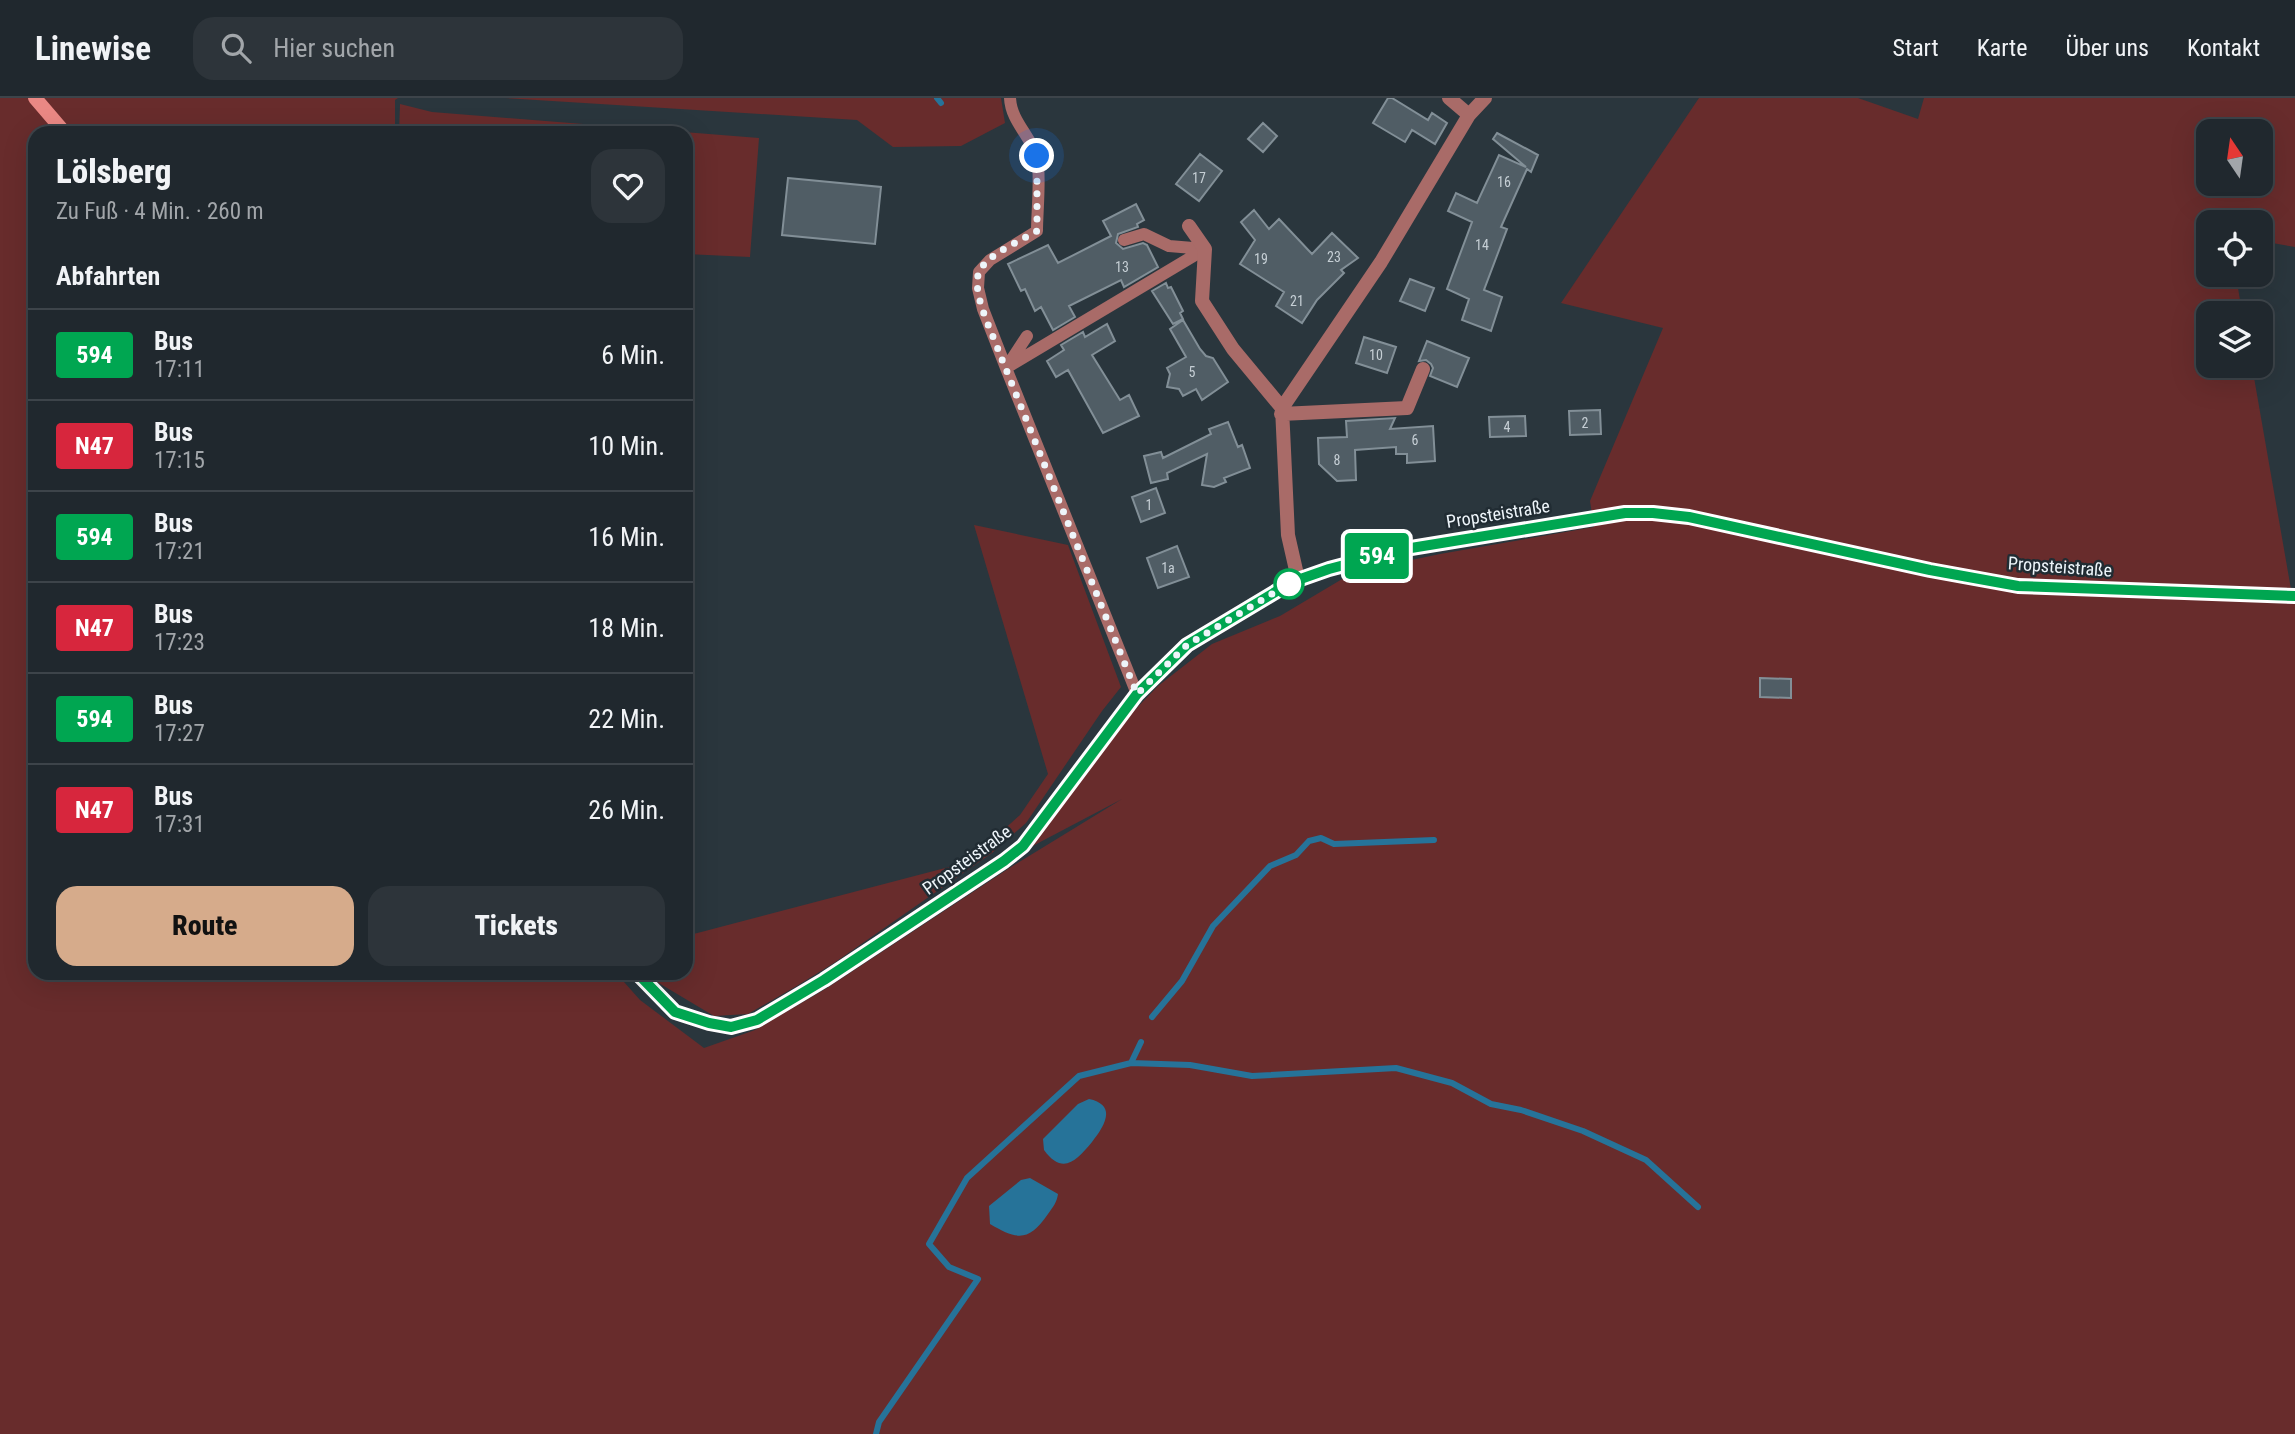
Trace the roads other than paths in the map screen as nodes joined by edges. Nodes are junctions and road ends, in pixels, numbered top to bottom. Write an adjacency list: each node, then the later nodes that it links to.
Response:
1 (35, 98): 6 (street)
2 (1010, 98): 11 (lane)
3 (1449, 98): 5 (street)
4 (1485, 98): 5 (street)
5 (1469, 115): 13 (street)
6 (59, 126)
7 (1189, 226): 9 (street)
8 (1124, 240): 9 (lane)
9 (1205, 249): 11 (lane); 13 (street)
10 (1027, 336): 11 (lane)
11 (1006, 368): 16 (lane)
12 (1423, 369): 13 (street)
13 (1282, 411): 14 (street)
14 (1298, 579): 15 (street, Propsteistraße); 16 (street, Propsteistraße)
15 (2295, 596)
16 (1137, 694): 17 (street, Propsteistraße)
17 (644, 980)

